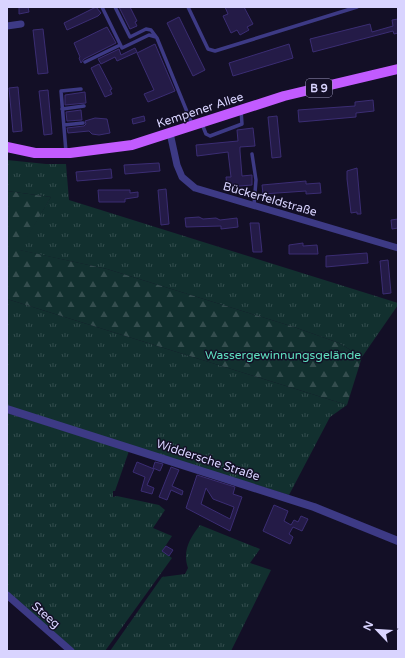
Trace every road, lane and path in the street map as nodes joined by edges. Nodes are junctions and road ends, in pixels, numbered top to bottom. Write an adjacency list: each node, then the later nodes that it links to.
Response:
1 (102, 7): 8 (lane)
2 (115, 7): 7 (lane)
3 (188, 7): 4 (lane)
4 (357, 7)
5 (22, 24): 6 (street)
6 (7, 26)
7 (157, 38): 8 (lane); 16 (lane)
8 (120, 45): 9 (lane)
9 (85, 62)
10 (398, 69): 14 (main road, Kempener Allee / B 9)
11 (81, 89): 13 (lane)
12 (84, 106): 13 (lane)
13 (62, 109): 17 (lane)
14 (242, 110): 16 (main road, Kempener Allee / B 9); 16 (lane)
15 (83, 123): 17 (lane)
16 (198, 124): 18 (main road, Kempener Allee / B 9)
17 (64, 125): 20 (lane)
18 (170, 133): 20 (main road, Kempener Allee / B 9); 22 (street, Bückerfeldstraße)
19 (7, 147): 20 (main road, Kempener Allee / B 9)
20 (66, 153)
21 (252, 154): 22 (lane)
22 (254, 206): 23 (street, Bückerfeldstraße)
23 (398, 248)
24 (7, 409): 25 (street, Widdersche Straße)
25 (398, 541)
26 (7, 595): 27 (street, Steeg)
27 (71, 651)

